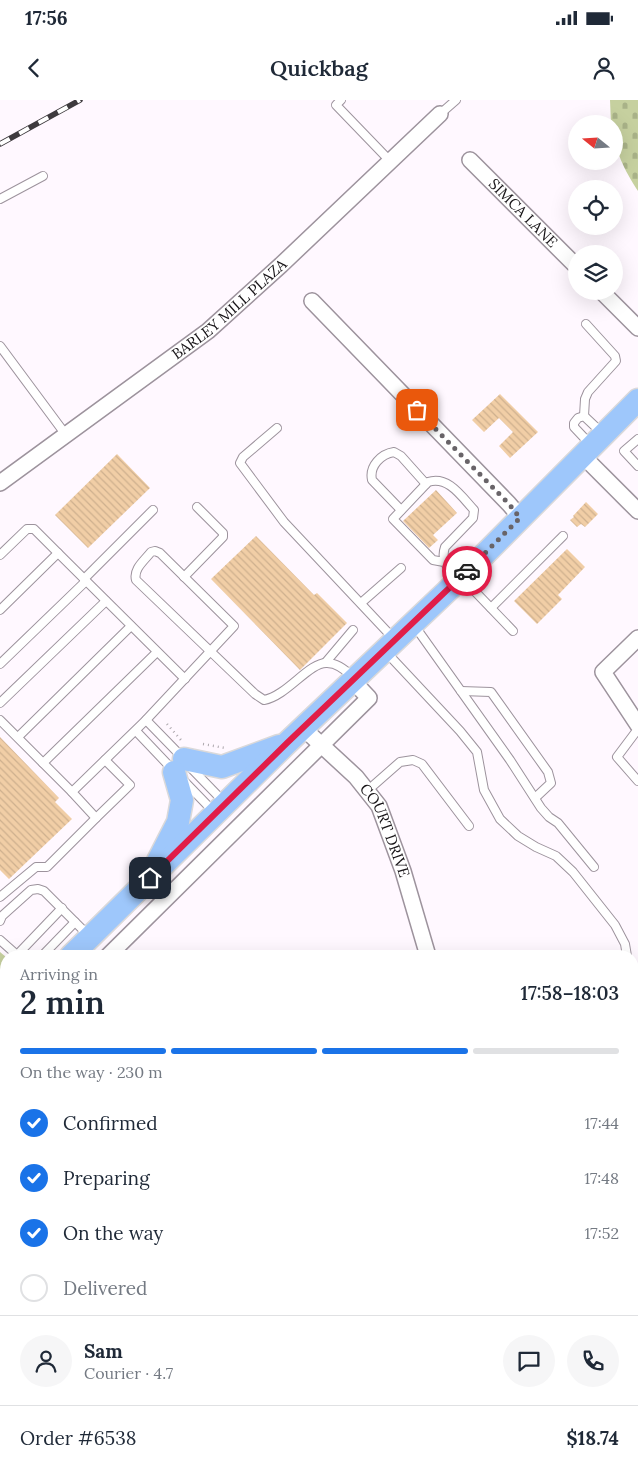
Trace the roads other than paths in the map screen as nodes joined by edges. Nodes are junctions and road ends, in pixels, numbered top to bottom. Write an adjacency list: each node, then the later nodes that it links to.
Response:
1 (341, 100): 5 (lane)
2 (456, 100): 3 (lane)
3 (440, 114): 5 (street, BARLEY MILL PLAZA)
4 (470, 160): 8 (street, SIMCA LANE)
5 (390, 161): 17 (street, BARLEY MILL PLAZA)
6 (43, 176): 7 (lane)
7 (0, 199)
8 (568, 258)
9 (610, 300): 12 (street)
10 (312, 301): 27 (street)
11 (586, 324): 15 (lane)
12 (638, 328)
13 (0, 346): 17 (lane)
14 (638, 400): 19 (main road)
15 (584, 416): 19 (lane); 19 (lane)
16 (277, 428): 37 (lane)
17 (66, 435): 21 (street, BARLEY MILL PLAZA)
18 (638, 439): 20 (lane)
19 (593, 446): 23 (street); 27 (main road)
20 (638, 466)
21 (0, 483)
22 (426, 484): 26 (lane); 26 (lane); 31 (lane)
23 (636, 504)
24 (197, 507): 33 (lane)
25 (153, 510): 35 (lane)
26 (401, 510): 31 (lane)
27 (520, 518): 34 (main road)
28 (563, 536): 39 (lane)
29 (58, 553): 30 (lane); 35 (lane); 38 (lane)
30 (0, 554)
31 (444, 562): 34 (lane)
32 (401, 568): 37 (lane)
33 (184, 577): 47 (lane); 47 (lane)
34 (460, 579): 39 (lane); 40 (main road)
35 (85, 580): 36 (lane); 49 (lane)
36 (106, 601): 41 (lane); 53 (lane)
37 (360, 603): 45 (lane)
38 (2, 604)
39 (491, 608): 43 (lane)
40 (413, 624): 45 (main road); 52 (lane)
41 (131, 626): 46 (lane); 60 (lane)
42 (353, 630): 48 (lane)
43 (513, 630)
44 (638, 638): 56 (street)
45 (390, 646): 51 (main road); 84 (lane)
46 (157, 652): 50 (lane); 64 (lane)
47 (210, 652): 48 (lane); 50 (lane)
48 (326, 662): 51 (lane)
49 (0, 664)
50 (185, 679): 55 (lane)
51 (354, 680): 59 (main road); 61 (street)
52 (461, 691): 68 (lane); 68 (lane)
53 (0, 703)
54 (0, 720): 60 (lane)
55 (146, 720): 58 (lane); 62 (lane)
56 (638, 725)
57 (638, 729): 65 (lane)
58 (136, 731): 62 (lane); 63 (lane)
59 (295, 735): 61 (street, COURT DRIVE); 62 (main road); 69 (main road)
60 (18, 737): 64 (lane)
61 (322, 746): 66 (street, COURT DRIVE); 82 (street)
62 (184, 754): 69 (lane); 69 (lane); 73 (main road)
63 (105, 760): 67 (lane); 70 (lane)
64 (44, 763): 67 (lane)
65 (638, 781)
66 (367, 791): 71 (lane); 83 (street, COURT DRIVE)
67 (72, 792): 70 (lane)
68 (534, 798): 72 (lane)
69 (220, 808): 73 (main road)
70 (96, 818): 74 (lane)
71 (469, 826)
72 (594, 867)
73 (150, 878): 78 (main road)
74 (0, 897)
75 (62, 908): 76 (lane); 78 (lane); 80 (lane)
76 (0, 921)
77 (0, 940): 79 (lane)
78 (79, 945): 81 (lane)
79 (11, 950)
80 (23, 950)
81 (62, 950)
82 (114, 950)
83 (426, 950)
84 (626, 950)

